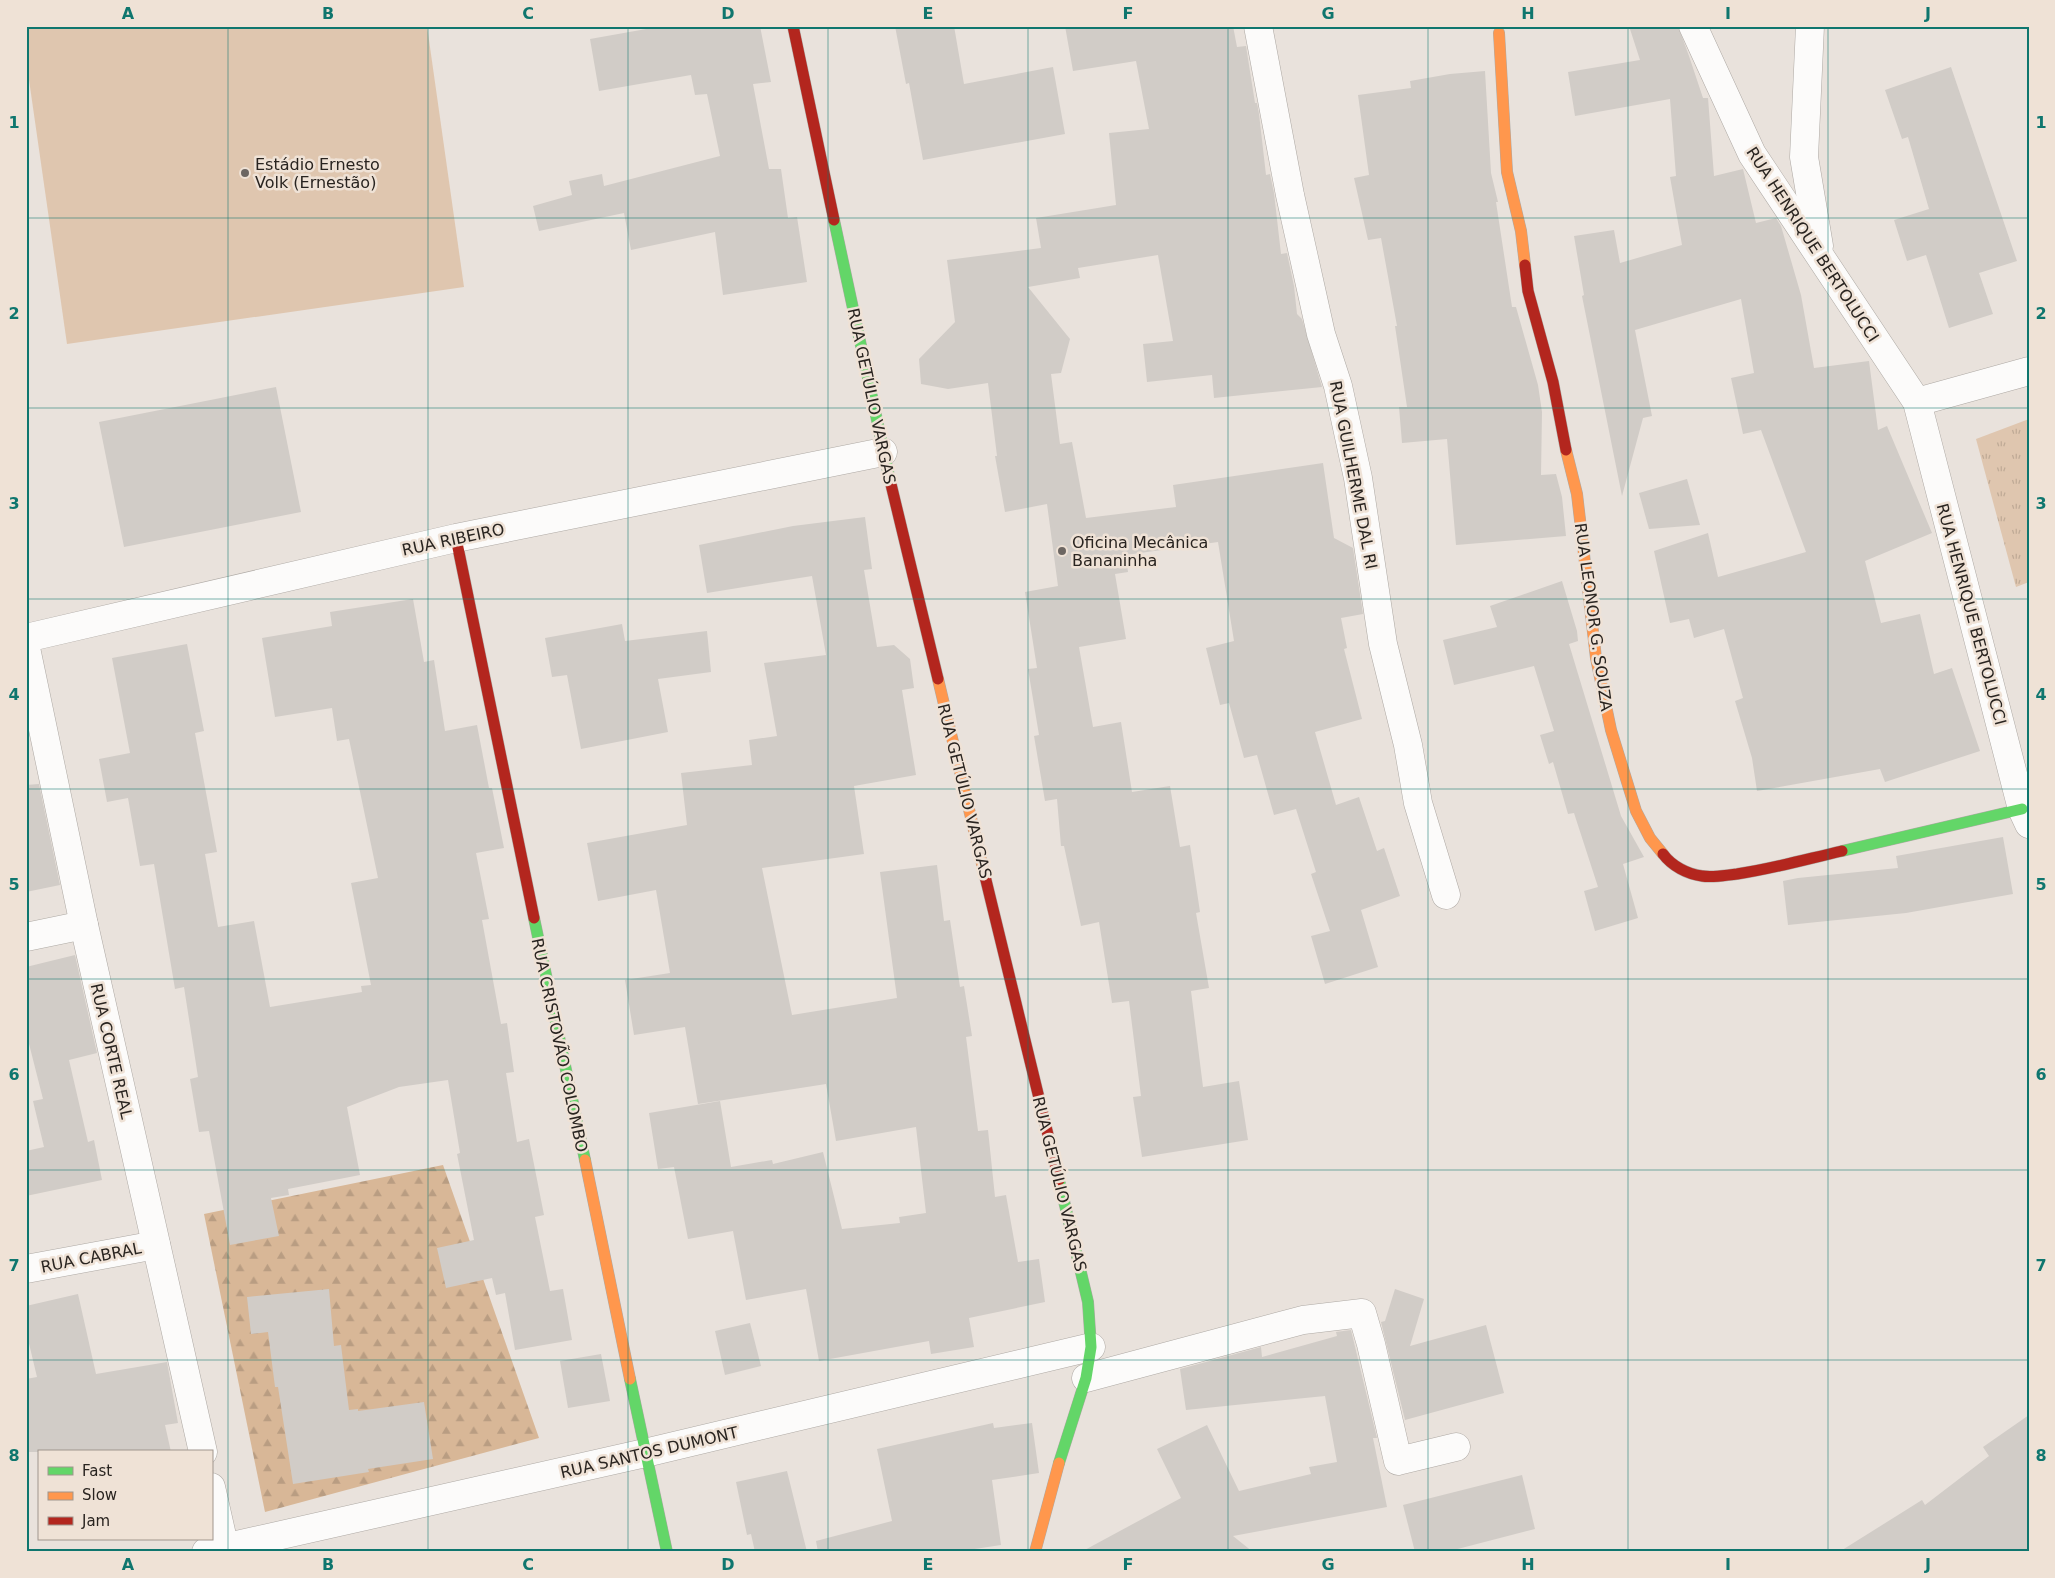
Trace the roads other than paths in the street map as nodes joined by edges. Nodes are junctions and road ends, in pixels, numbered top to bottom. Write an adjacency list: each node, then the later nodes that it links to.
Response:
1 (793, 26): 9 (street, RUA GETÚLIO VARGAS)
2 (1258, 26): 14 (street, RUA GUILHERME DAL RI)
3 (1693, 26): 6 (street, RUA HENRIQUE BERTOLUCCI)
4 (1810, 26): 6 (street)
5 (1498, 33): 13 (street, RUA LEONOR G. SOUZA)
6 (1821, 255): 8 (street, RUA HENRIQUE BERTOLUCCI)
7 (2029, 371): 8 (street)
8 (1916, 402): 13 (street, RUA HENRIQUE BERTOLUCCI)
9 (883, 452): 10 (street, RUA RIBEIRO); 19 (street, RUA GETÚLIO VARGAS)
10 (456, 538): 11 (street, RUA RIBEIRO); 23 (street, RUA CRISTOVÃO COLOMBO)
11 (26, 638)
12 (26, 648): 15 (street, RUA CORTE REAL)
13 (2026, 817)
14 (1446, 894)
15 (84, 925): 16 (street); 17 (street, RUA CORTE REAL)
16 (26, 937)
17 (156, 1245): 18 (street, RUA CABRAL); 22 (street, RUA CORTE REAL)
18 (26, 1269)
19 (1091, 1347): 20 (street, RUA GETÚLIO VARGAS); 23 (street, RUA SANTOS DUMONT)
20 (1086, 1378): 21 (street); 27 (street, RUA GETÚLIO VARGAS)
21 (1456, 1447)
22 (203, 1450)
23 (644, 1453): 25 (street, RUA SANTOS DUMONT); 26 (street, RUA CRISTOVÃO COLOMBO)
24 (212, 1503): 25 (street)
25 (215, 1550)
26 (667, 1552)
27 (1035, 1552)

